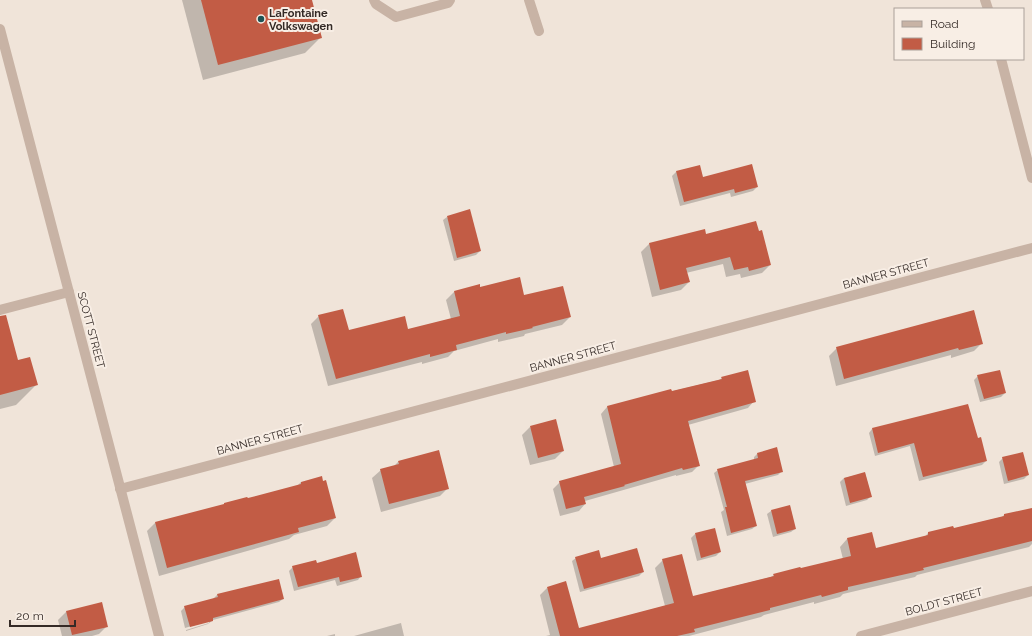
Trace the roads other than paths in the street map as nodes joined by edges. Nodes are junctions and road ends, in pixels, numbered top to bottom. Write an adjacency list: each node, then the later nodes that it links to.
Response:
1 (450, 0): 3 (street)
2 (529, 0): 5 (street)
3 (375, 2)
4 (0, 30): 9 (street, SCOTT STREET)
5 (539, 31)
6 (1001, 60): 7 (street)
7 (1032, 178)
8 (1032, 248): 11 (street, BANNER STREET)
9 (69, 292): 10 (street); 11 (street, SCOTT STREET)
10 (0, 310)
11 (120, 489): 13 (street, SCOTT STREET)
12 (1032, 591): 14 (street, BOLDT STREET)
13 (159, 636)
14 (861, 636)

